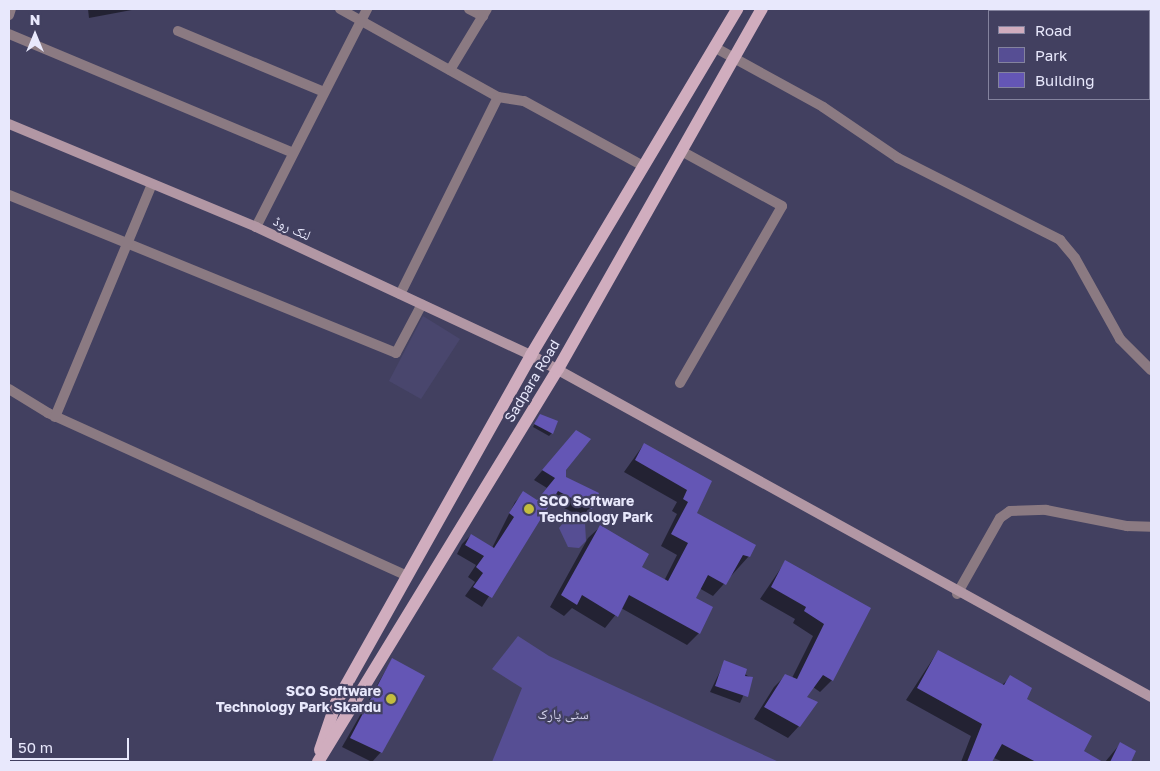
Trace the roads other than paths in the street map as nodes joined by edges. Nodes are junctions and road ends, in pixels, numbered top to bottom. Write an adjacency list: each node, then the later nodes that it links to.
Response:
1 (11, 9): 8 (street)
2 (340, 9): 9 (street)
3 (367, 9): 9 (street)
4 (469, 9): 7 (street)
5 (737, 9): 12 (main road, Sadpara Road)
6 (762, 9): 13 (main road, Sadpara Road)
7 (485, 12): 14 (street)
8 (9, 15)
9 (360, 20): 14 (street); 15 (street)
10 (178, 31): 15 (street)
11 (9, 34): 19 (street)
12 (714, 47): 13 (street); 20 (main road, Sadpara Road)
13 (734, 57): 18 (main road, Sadpara Road); 29 (street)
14 (450, 70): 16 (street)
15 (324, 92): 19 (street)
16 (498, 97): 20 (street); 25 (street)
17 (9, 124): 21 (main road, لنک روڈ)
18 (681, 151): 28 (main road, Sadpara Road); 30 (street)
19 (293, 153): 23 (street)
20 (643, 166): 27 (main road, Sadpara Road)
21 (152, 184): 23 (main road, لنک روڈ); 24 (street)
22 (9, 195): 24 (street)
23 (256, 227): 25 (main road, لنک روڈ)
24 (129, 241): 26 (street); 32 (street)
25 (400, 294): 26 (main road, لنک روڈ)
26 (422, 304): 27 (main road, لنک روڈ)
27 (531, 355): 28 (main road, لنک روڈ); 34 (main road, Sadpara Road)
28 (558, 369): 35 (main road, لنک روڈ); 37 (main road, Sadpara Road)
29 (1151, 370)
30 (680, 383)
31 (9, 389): 32 (street)
32 (55, 417): 34 (street)
33 (1151, 526): 35 (street)
34 (407, 576): 37 (main road, Sadpara Road)
35 (958, 594): 36 (main road, لنک روڈ)
36 (1151, 697)
37 (317, 762)

